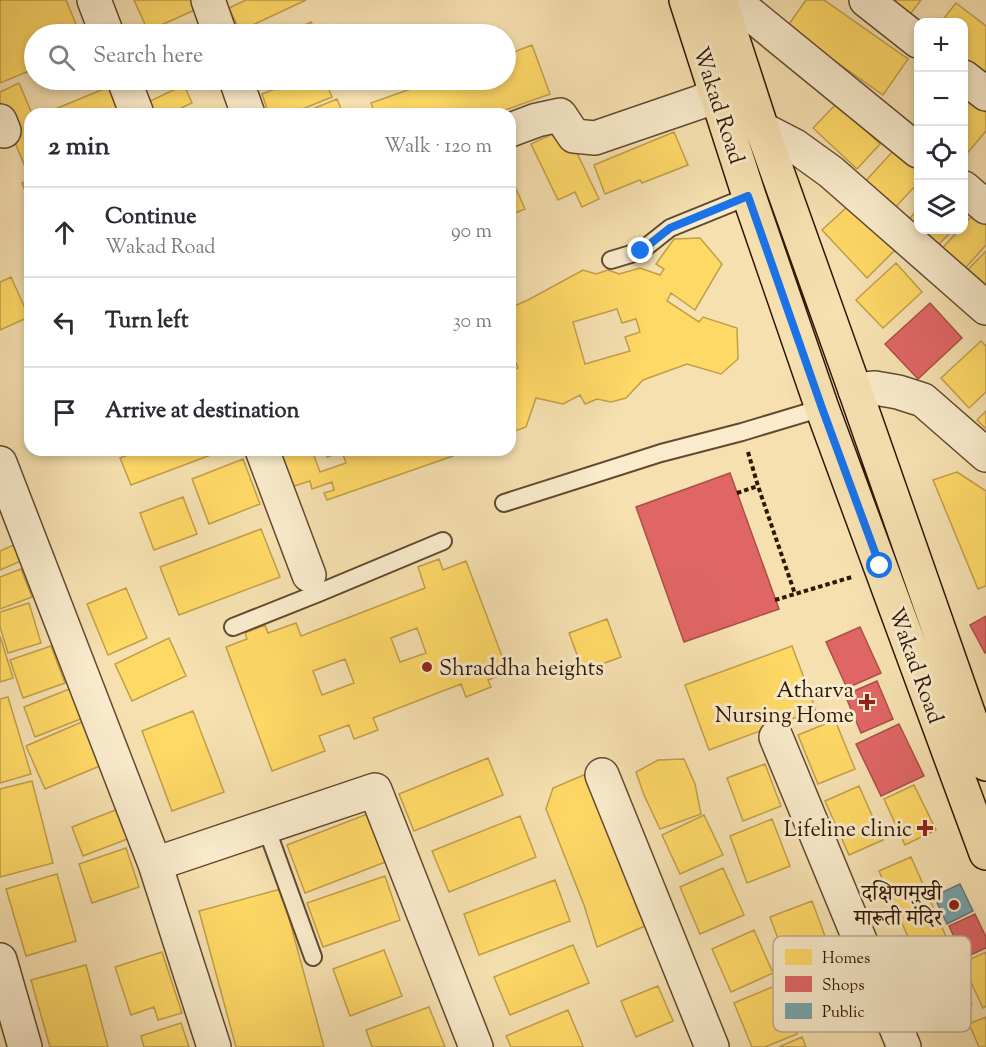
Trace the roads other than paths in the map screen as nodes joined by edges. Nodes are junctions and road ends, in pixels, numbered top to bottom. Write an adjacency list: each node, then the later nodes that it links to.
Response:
1 (94, 0): 7 (street)
2 (208, 0): 8 (street)
3 (686, 0): 13 (main road, Wakad Road)
4 (720, 0): 18 (main road, Wakad Road)
5 (733, 0): 19 (street)
6 (866, 0): 9 (street)
7 (103, 24)
8 (216, 24)
9 (914, 38)
10 (968, 80): 14 (street)
11 (128, 90): 15 (street)
12 (240, 90): 16 (street)
13 (716, 94): 17 (street); 21 (main road, Wakad Road)
14 (986, 94)
15 (135, 108)
16 (246, 108)
17 (516, 128)
18 (762, 129): 24 (street); 25 (main road, Wakad Road)
19 (914, 148)
20 (968, 192): 22 (street)
21 (748, 196): 23 (lane); 26 (main road, Wakad Road)
22 (986, 207)
23 (611, 260)
24 (986, 308)
25 (855, 390): 27 (street); 35 (main road, Wakad Road)
26 (822, 408): 30 (lane); 38 (main road, Wakad Road)
27 (986, 455)
28 (263, 456): 32 (street)
29 (0, 463): 39 (street)
30 (504, 503)
31 (443, 541): 32 (lane)
32 (313, 585): 33 (lane)
33 (233, 627)
34 (776, 737): 40 (street)
35 (986, 764)
36 (602, 775): 47 (street)
37 (266, 827): 39 (street); 41 (lane); 46 (street)
38 (986, 854)
39 (155, 864): 45 (street)
40 (858, 936)
41 (313, 957)
42 (0, 960): 44 (street)
43 (898, 1032): 48 (street)
44 (25, 1047)
45 (214, 1047)
46 (476, 1047)
47 (712, 1047)
48 (904, 1047)

